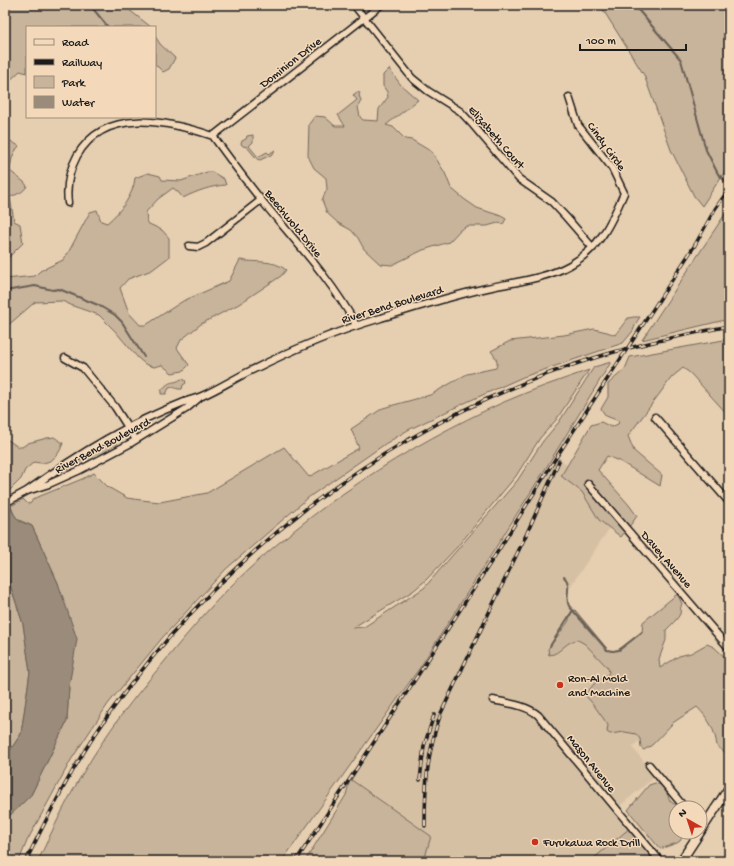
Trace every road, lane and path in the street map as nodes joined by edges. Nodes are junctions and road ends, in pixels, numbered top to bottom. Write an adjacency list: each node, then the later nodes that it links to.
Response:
1 (354, 5): 3 (street, Elizabeth Court)
2 (380, 5): 3 (street, Dominion Drive)
3 (364, 18): 5 (street, Dominion Drive); 9 (street, Elizabeth Court)
4 (570, 97): 9 (street, Cindy Circle)
5 (213, 136): 6 (street, Beechwold Drive); 7 (street)
6 (261, 200): 8 (street); 10 (street, Beechwold Drive)
7 (68, 203)
8 (189, 246)
9 (593, 248): 10 (street, River Bend Boulevard)
10 (356, 325): 12 (street, River Bend Boulevard)
11 (65, 358): 14 (street)
12 (202, 396): 14 (street, River Bend Boulevard); 15 (street, River Bend Boulevard)
13 (655, 417): 18 (street)
14 (128, 428): 15 (street); 17 (street, River Bend Boulevard)
15 (136, 440): 17 (street, River Bend Boulevard)
16 (588, 484): 20 (street, Davey Avenue)
17 (27, 491): 19 (street, River Bend Boulevard)
18 (729, 502)
19 (5, 503)
20 (729, 648)
21 (493, 700): 27 (street, Mason Avenue)
22 (649, 765): 24 (street)
23 (729, 788): 25 (street)
24 (678, 800)
25 (708, 817)
26 (693, 840): 28 (street)
27 (660, 861)
28 (681, 861)

